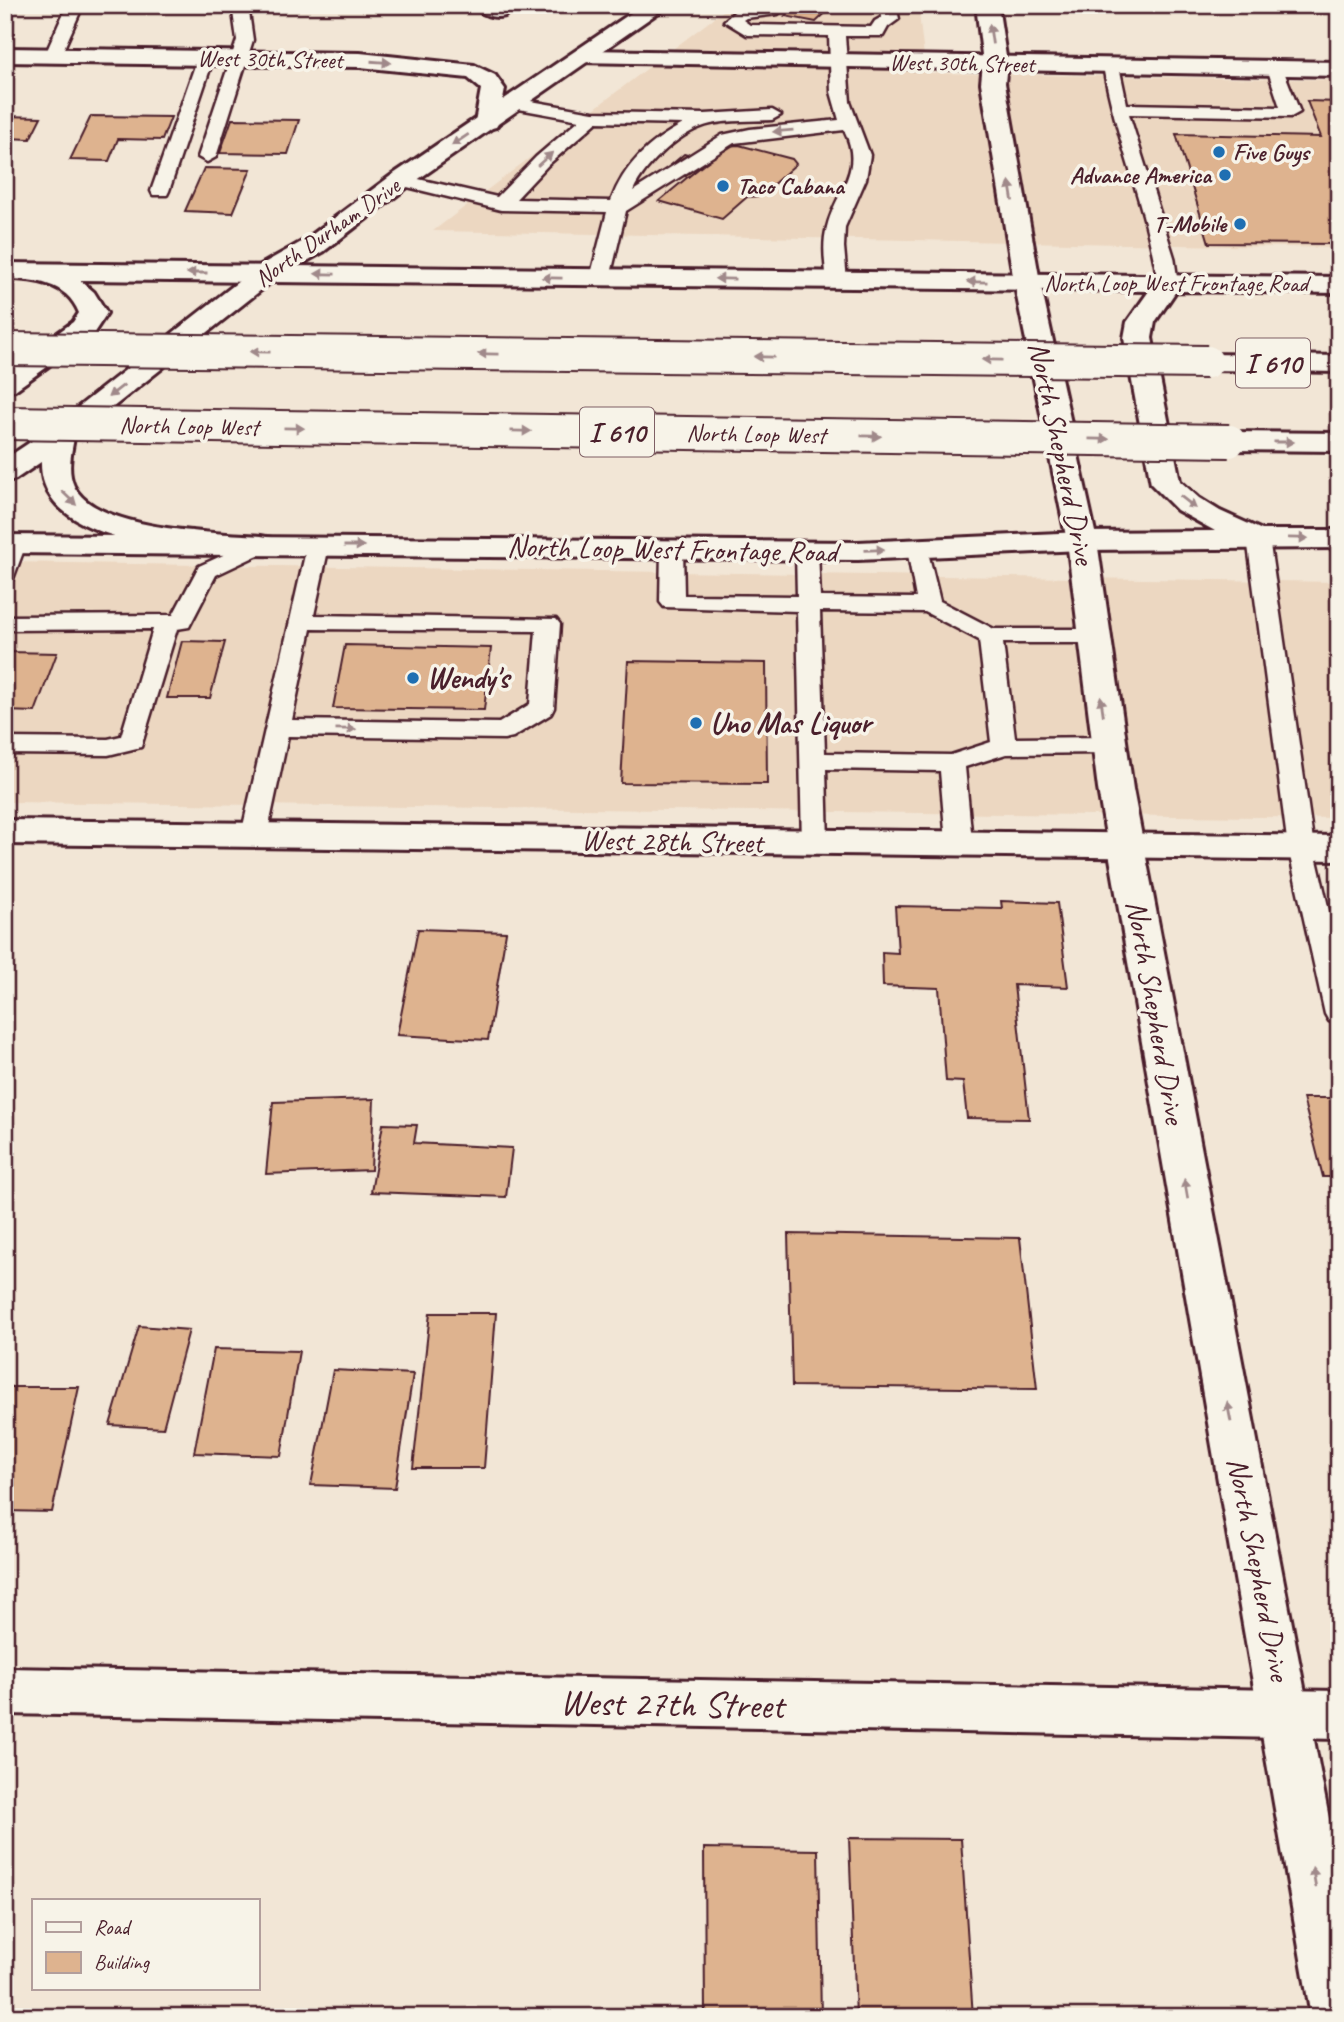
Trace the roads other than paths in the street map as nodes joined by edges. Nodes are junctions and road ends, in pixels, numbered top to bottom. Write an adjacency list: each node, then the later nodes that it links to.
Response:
1 (240, 5): 13 (lane)
2 (659, 5): 12 (main road, North Durham Drive)
3 (779, 5): 6 (lane)
4 (888, 5): 8 (lane)
5 (987, 5): 15 (main road, North Shepherd Drive, one-way to 5)
6 (746, 8): 8 (lane)
7 (73, 10): 10 (lane)
8 (836, 31): 14 (lane)
9 (5, 55): 10 (main road, West 30th Street)
10 (53, 55): 11 (main road, West 30th Street)
11 (206, 57): 13 (main road, West 30th Street); 27 (lane)
12 (585, 57): 14 (main road, West 30th Street); 19 (main road, North Durham Drive)
13 (239, 58): 24 (main road, West 30th Street, one-way to 24); 25 (lane)
14 (837, 62): 15 (main road, West 30th Street); 22 (lane)
15 (995, 63): 16 (main road, West 30th Street); 35 (main road, North Shepherd Drive, one-way to 15)
16 (1111, 66): 17 (main road, West 30th Street); 20 (lane)
17 (1275, 68): 18 (main road, West 30th Street); 20 (lane)
18 (1339, 69)
19 (514, 103): 21 (lane); 24 (main road, North Durham Drive)
20 (1119, 109): 36 (lane)
21 (593, 117): 23 (lane); 28 (lane, one-way to 21)
22 (847, 118): 23 (lane); 29 (lane, one-way to 29); 34 (lane)
23 (705, 119): 29 (lane)
24 (487, 121): 26 (main road, North Durham Drive, one-way to 26)
25 (206, 158)
26 (401, 180): 28 (lane); 32 (main road, North Durham Drive)
27 (160, 191)
28 (500, 204): 29 (lane)
29 (620, 207): 33 (lane)
30 (5, 271): 31 (main road, North Loop West Frontage Road)
31 (40, 271): 32 (main road, North Loop West Frontage Road, one-way to 31); 40 (main road)
32 (266, 273): 33 (main road, North Loop West Frontage Road, one-way to 32); 42 (main road, North Durham Drive, one-way to 42)
33 (600, 278): 34 (main road, North Loop West Frontage Road, one-way to 33)
34 (837, 281): 35 (main road, North Loop West Frontage Road, one-way to 34)
35 (1027, 282): 36 (main road, North Loop West Frontage Road); 47 (main road, North Shepherd Drive)
36 (1168, 284): 37 (main road, North Loop West Frontage Road); 45 (main road, one-way to 45)
37 (1339, 285)
38 (5, 349): 39 (main road, I 610, one-way to 38, bridge)
39 (1339, 364)
40 (5, 384)
41 (5, 424): 43 (main road, North Loop West / I 610, one-way to 43, bridge)
42 (60, 435): 44 (main road, North Durham Drive); 49 (main road, one-way to 49)
43 (1339, 442)
44 (5, 473)
45 (1258, 538): 46 (main road, North Loop West Frontage Road, one-way to 46); 47 (main road, North Loop West Frontage Road); 73 (lane)
46 (1339, 539)
47 (1083, 541): 52 (main road, North Loop West Frontage Road); 61 (main road, North Shepherd Drive)
48 (10, 544): 49 (main road, North Loop West Frontage Road); 54 (lane)
49 (261, 545): 50 (main road, North Loop West Frontage Road); 58 (lane)
50 (318, 546): 51 (main road, North Loop West Frontage Road, one-way to 51); 59 (lane)
51 (672, 549): 53 (main road, North Loop West Frontage Road); 55 (lane)
52 (918, 549): 53 (main road, North Loop West Frontage Road, one-way to 52); 56 (lane)
53 (807, 551): 55 (lane)
54 (5, 574)
55 (809, 604): 56 (lane); 66 (lane)
56 (929, 605): 60 (lane)
57 (5, 622): 58 (lane)
58 (167, 622): 64 (lane)
59 (302, 622): 62 (lane); 62 (lane, one-way to 59)
60 (990, 636): 61 (lane); 65 (lane)
61 (1092, 636): 63 (main road, North Shepherd Drive, one-way to 61)
62 (278, 728): 69 (lane)
63 (1108, 745): 65 (lane); 72 (main road, North Shepherd Drive)
64 (5, 746)
65 (1004, 746): 67 (lane)
66 (813, 761): 67 (lane); 71 (lane)
67 (952, 763): 70 (lane)
68 (5, 832): 69 (main road, West 28th Street)
69 (254, 835): 71 (main road, West 28th Street)
70 (959, 842): 71 (main road, West 28th Street); 72 (main road, West 28th Street)
71 (815, 844)
72 (1127, 845): 73 (main road, West 28th Street); 77 (main road, North Shepherd Drive, one-way to 72)
73 (1301, 847): 74 (main road, West 28th Street); 75 (lane)
74 (1339, 848)
75 (1339, 1014)
76 (5, 1692): 77 (main road, West 27th Street)
77 (1286, 1714): 78 (main road, West 27th Street); 79 (main road, North Shepherd Drive, one-way to 77)
78 (1339, 1715)
79 (1338, 2017)

